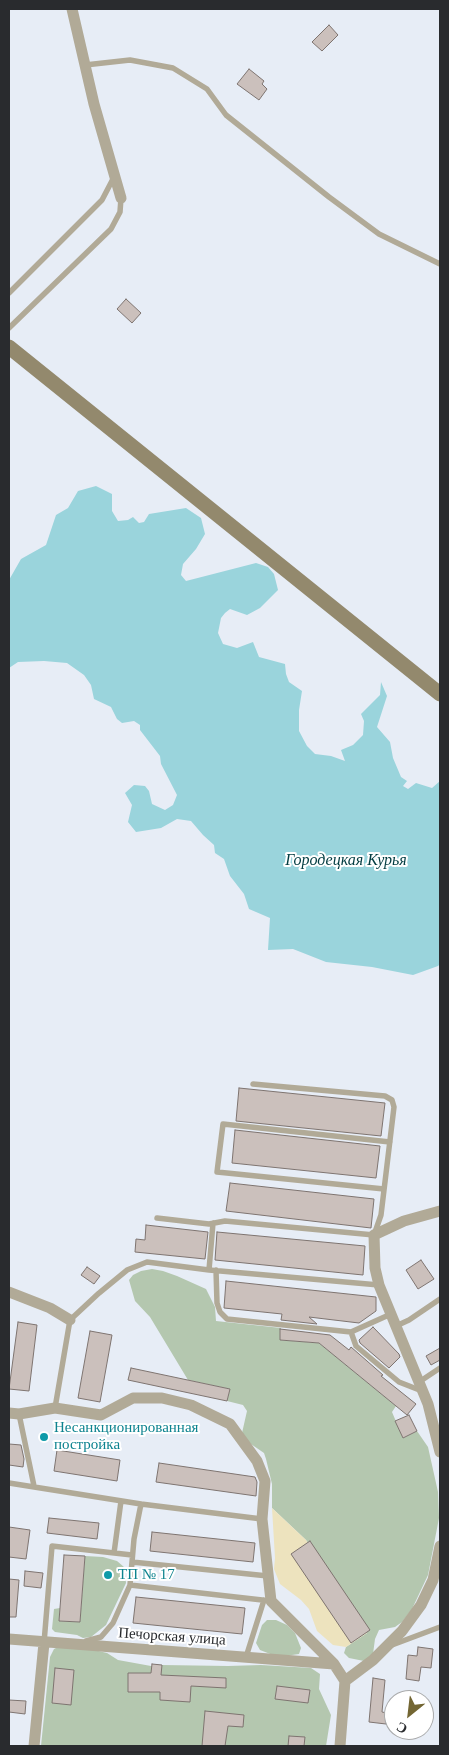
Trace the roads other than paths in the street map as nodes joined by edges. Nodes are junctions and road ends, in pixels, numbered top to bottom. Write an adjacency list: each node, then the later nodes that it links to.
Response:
1 (72, 9): 2 (street)
2 (85, 65): 3 (street); 5 (lane)
3 (114, 174): 4 (street); 6 (lane)
4 (121, 198): 7 (lane)
5 (440, 264)
6 (9, 293)
7 (9, 328)
8 (9, 347): 9 (main road)
9 (440, 694)
10 (253, 1084): 11 (lane)
11 (390, 1142): 12 (lane); 12 (lane)
12 (384, 1189): 16 (lane)
13 (440, 1210): 16 (street)
14 (157, 1218): 15 (lane)
15 (214, 1223): 16 (lane); 17 (lane)
16 (374, 1235): 19 (street)
17 (209, 1270): 18 (lane); 23 (lane)
18 (216, 1270): 19 (lane); 25 (lane)
19 (379, 1285): 22 (street)
20 (9, 1292): 23 (street)
21 (440, 1299): 24 (lane)
22 (391, 1314): 24 (street); 25 (lane)
23 (70, 1320): 28 (lane)
24 (396, 1326): 27 (street)
25 (350, 1332): 27 (lane)
26 (440, 1368): 27 (lane)
27 (421, 1387): 30 (street)
28 (55, 1408): 29 (street); 35 (street)
29 (14, 1414): 32 (lane)
30 (440, 1452)
31 (9, 1483): 32 (lane)
32 (34, 1486): 33 (lane)
33 (121, 1501): 34 (lane); 37 (lane)
34 (141, 1504): 35 (lane); 38 (lane)
35 (262, 1519): 39 (street)
36 (440, 1546): 46 (street)
37 (114, 1553): 38 (lane); 44 (lane)
38 (132, 1558): 39 (lane); 40 (lane)
39 (268, 1576): 41 (street)
40 (130, 1586): 41 (lane); 45 (lane)
41 (268, 1601): 47 (lane); 48 (street)
42 (440, 1627): 46 (lane)
43 (9, 1639): 44 (street, Печорская улица)
44 (44, 1643): 45 (street, Печорская улица); 50 (street)
45 (72, 1644): 47 (street, Печорская улица)
46 (385, 1648): 49 (street)
47 (246, 1657): 48 (street, Печорская улица)
48 (334, 1664): 49 (street)
49 (345, 1681): 51 (street)
50 (34, 1746)
51 (340, 1746)

